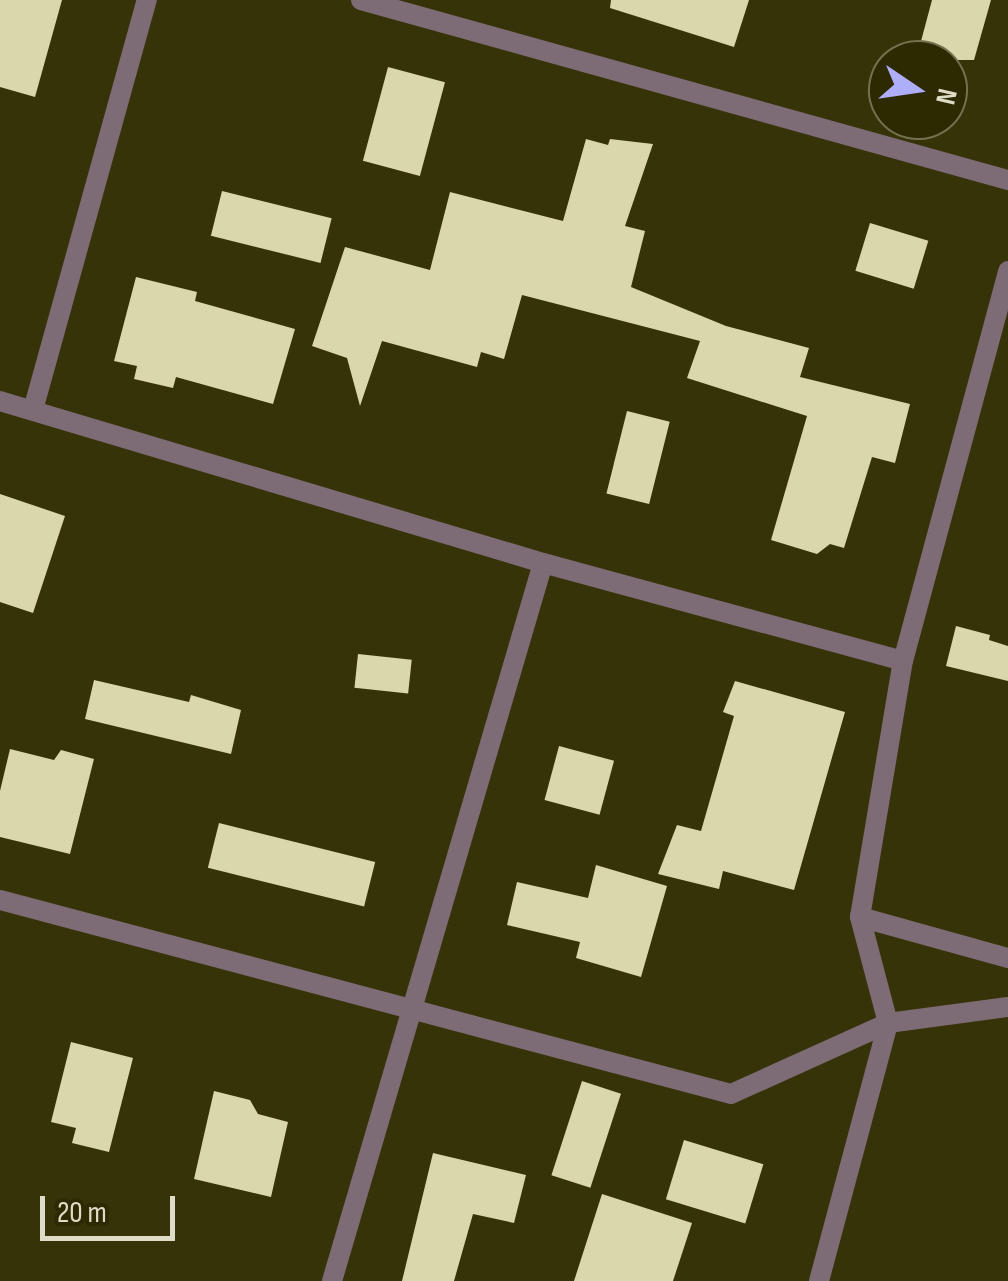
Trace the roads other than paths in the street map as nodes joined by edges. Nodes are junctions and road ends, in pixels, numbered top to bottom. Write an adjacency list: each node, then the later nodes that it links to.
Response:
1 (147, 0): 7 (street)
2 (360, 0): 3 (street)
3 (1008, 180)
4 (1008, 271): 5 (street)
5 (1002, 321): 9 (street)
6 (0, 401): 7 (street)
7 (33, 410): 8 (street)
8 (542, 562): 9 (street); 14 (street)
9 (904, 660): 11 (street)
10 (0, 900): 14 (street)
11 (860, 917): 12 (street); 15 (street)
12 (1008, 958)
13 (1008, 1007): 15 (street)
14 (409, 1008): 15 (street); 16 (street)
15 (888, 1024): 17 (street)
16 (332, 1281)
17 (819, 1281)

